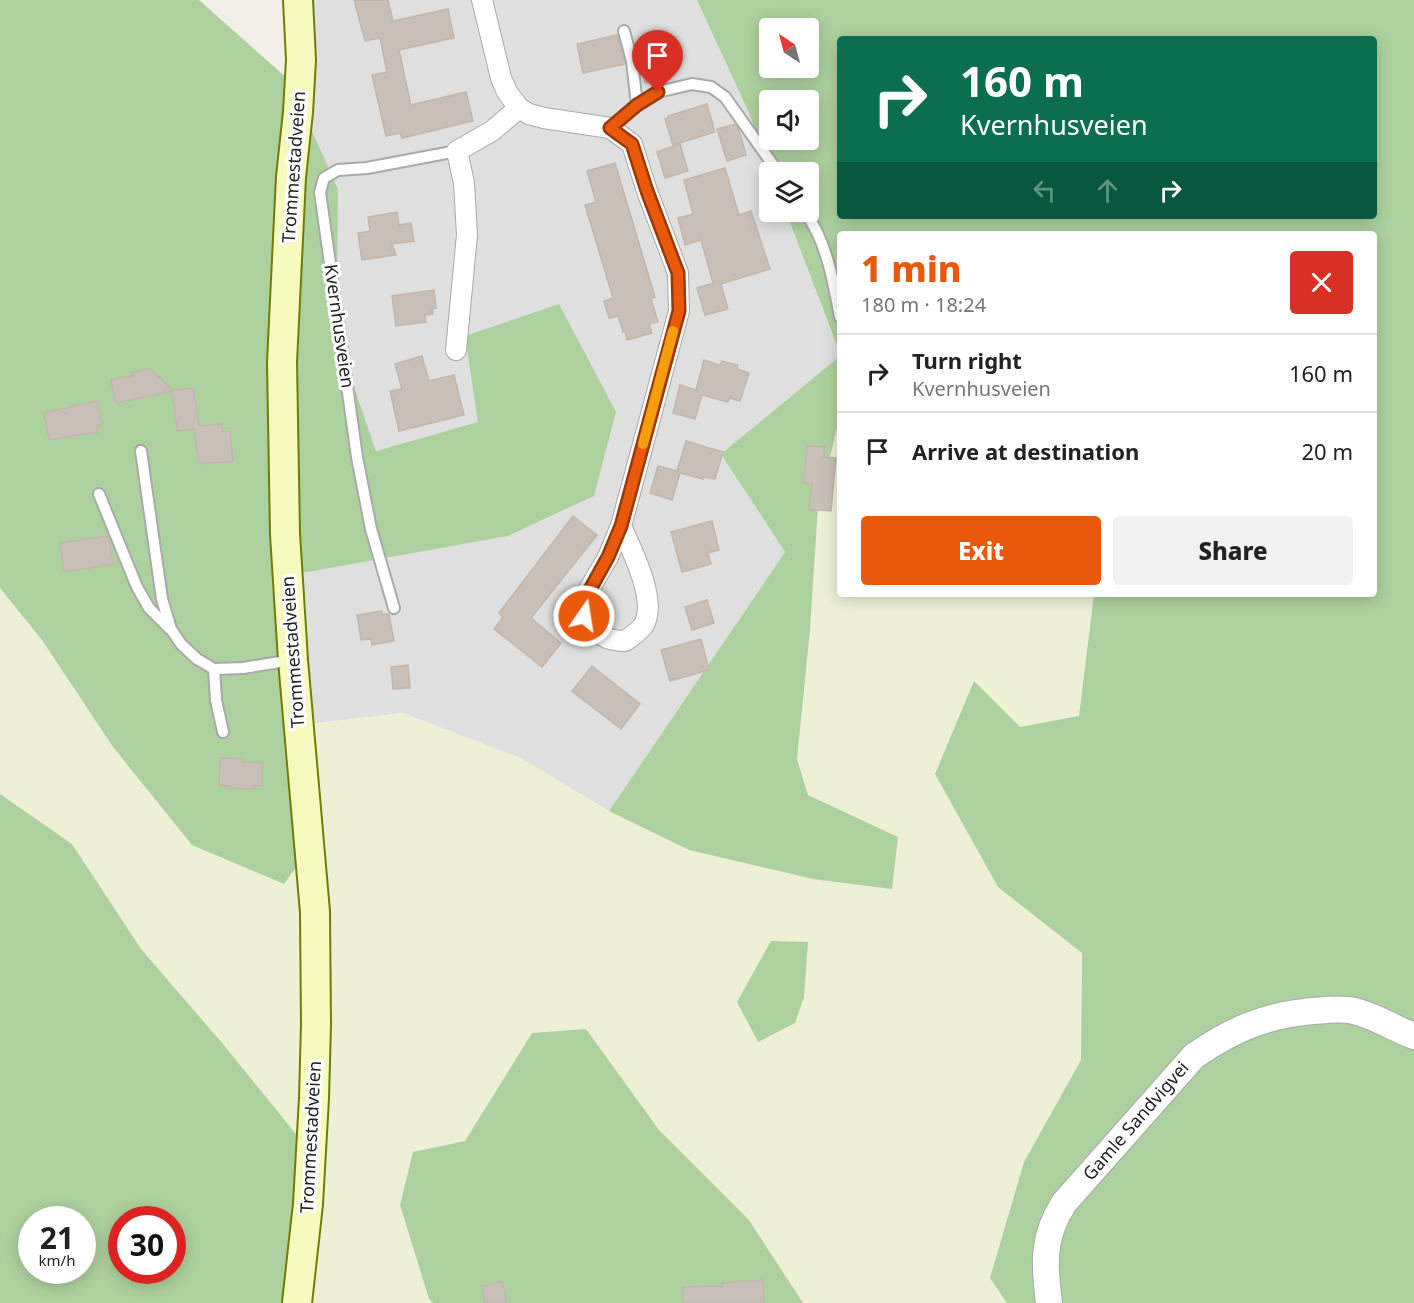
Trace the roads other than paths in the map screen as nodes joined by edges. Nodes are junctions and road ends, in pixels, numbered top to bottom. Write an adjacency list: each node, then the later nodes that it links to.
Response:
1 (298, 0): 17 (main road, Trommestadveien)
2 (482, 0): 5 (street)
3 (624, 31): 4 (lane)
4 (637, 105): 6 (lane); 8 (lane)
5 (519, 108): 6 (street); 7 (street, Kvernhusveien)
6 (610, 128): 14 (street)
7 (457, 152): 11 (street); 15 (lane, Kvernhusveien)
8 (771, 162)
9 (812, 222): 10 (lane)
10 (837, 300)
11 (456, 350)
12 (141, 451): 16 (lane)
13 (99, 494): 16 (lane)
14 (621, 526): 14 (street)
15 (394, 608)
16 (171, 629): 18 (lane)
17 (292, 660): 18 (lane); 21 (main road, Trommestadveien)
18 (214, 669): 19 (lane)
19 (223, 732)
20 (1414, 1036): 22 (street, Gamle Sandvigvei)
21 (297, 1303)
22 (1048, 1303)

